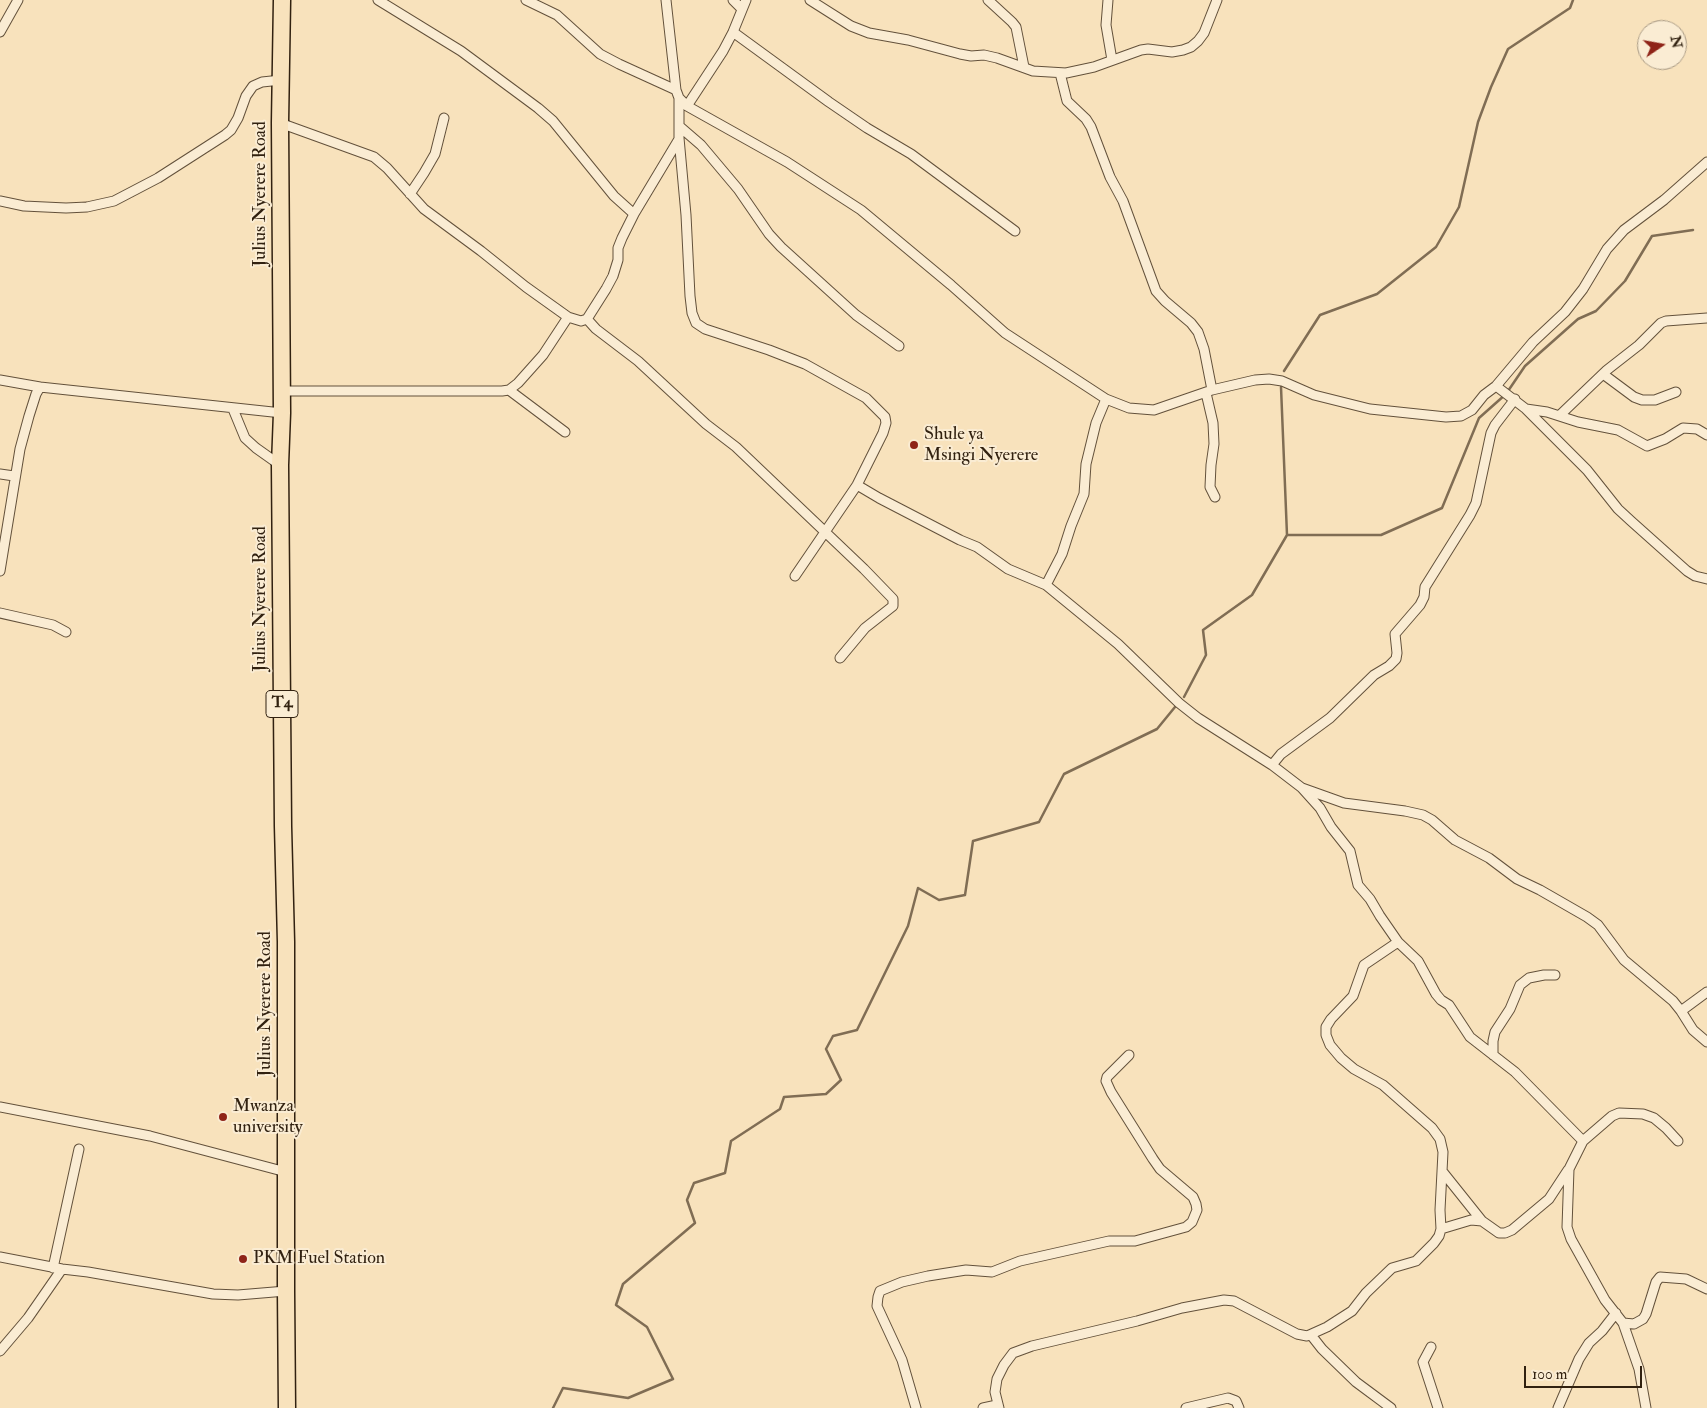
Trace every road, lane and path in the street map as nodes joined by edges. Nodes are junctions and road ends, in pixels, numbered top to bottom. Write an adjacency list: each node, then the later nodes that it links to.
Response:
1 (18, 0): 12 (street)
2 (282, 0): 17 (highway, Julius Nyerere Road / T4)
3 (378, 0): 27 (street)
4 (526, 0): 18 (street)
5 (666, 0): 18 (street)
6 (733, 0): 11 (street)
7 (810, 0): 15 (street)
8 (988, 0): 15 (street)
9 (1108, 0): 14 (street)
10 (1216, 0): 14 (street)
11 (744, 4): 13 (street)
12 (0, 32)
13 (733, 32): 19 (street); 28 (street)
14 (1112, 60): 16 (street)
15 (1024, 67): 16 (street)
16 (1060, 73): 39 (street)
17 (281, 80): 21 (highway, Julius Nyerere Road / T4); 26 (street)
18 (678, 94): 19 (street); 22 (street)
19 (687, 106): 41 (street)
20 (444, 118): 25 (street)
21 (280, 123): 25 (street); 38 (highway, Julius Nyerere Road / T4)
22 (679, 126): 23 (street); 32 (street)
23 (679, 138): 27 (street); 52 (street)
24 (1707, 162): 35 (street)
25 (410, 194): 29 (street)
26 (0, 201)
27 (634, 214): 31 (street)
28 (1014, 231)
29 (568, 316): 31 (street); 37 (street)
30 (1707, 318): 33 (street)
31 (587, 319): 54 (street)
32 (899, 346)
33 (1603, 374): 40 (street); 46 (street)
34 (0, 380): 36 (street)
35 (1496, 386): 39 (street); 42 (street)
36 (40, 387): 44 (street); 51 (street)
37 (509, 390): 38 (street); 47 (street)
38 (282, 391): 45 (highway, Julius Nyerere Road / T4)
39 (1209, 392): 41 (street); 53 (street)
40 (1676, 392)
41 (1106, 399): 58 (street)
42 (1516, 399): 43 (street); 62 (street)
43 (1526, 408): 46 (street); 57 (street)
44 (233, 409): 45 (street); 49 (street)
45 (282, 413): 49 (highway, Julius Nyerere Road / T4)
46 (1559, 416): 48 (street)
47 (564, 432)
48 (1707, 435)
49 (280, 465): 77 (highway, Julius Nyerere Road / T4)
50 (0, 474): 51 (street)
51 (14, 476): 55 (street)
52 (857, 485): 54 (street); 58 (street)
53 (1215, 497)
54 (825, 531): 56 (street); 61 (street)
55 (0, 571)
56 (795, 576)
57 (1707, 579)
58 (1046, 585): 62 (street)
59 (0, 614): 60 (street)
60 (66, 632)
61 (840, 658)
62 (1272, 765): 63 (street)
63 (1302, 788): 64 (street); 67 (street)
64 (1398, 942): 70 (street); 76 (street)
65 (1555, 975): 70 (street)
66 (1707, 992): 67 (street)
67 (1681, 1010): 68 (street)
68 (1707, 1042)
69 (1128, 1055): 91 (street)
70 (1494, 1055): 72 (street)
71 (0, 1107): 77 (street)
72 (1583, 1141): 73 (street); 75 (street)
73 (1678, 1141)
74 (79, 1149): 81 (street)
75 (1570, 1169): 78 (street); 84 (street)
76 (1442, 1171): 78 (street); 79 (street)
77 (286, 1172): 83 (highway, Julius Nyerere Road / T4)
78 (1482, 1220): 79 (street)
79 (1441, 1229): 86 (street)
80 (0, 1258): 81 (street)
81 (58, 1269): 83 (street); 88 (street)
82 (1707, 1290): 85 (street)
83 (286, 1291): 90 (highway, Julius Nyerere Road / T4)
84 (1616, 1313): 85 (street); 97 (street)
85 (1623, 1323): 98 (street)
86 (1311, 1335): 89 (street); 95 (street)
87 (1431, 1347): 96 (street)
88 (0, 1351)
89 (998, 1406): 92 (street)
90 (288, 1408)
91 (916, 1408)
92 (983, 1408)
93 (1186, 1408): 94 (street)
94 (1239, 1408)
95 (1391, 1408)
96 (1438, 1408)
97 (1558, 1408)
98 (1646, 1408)

